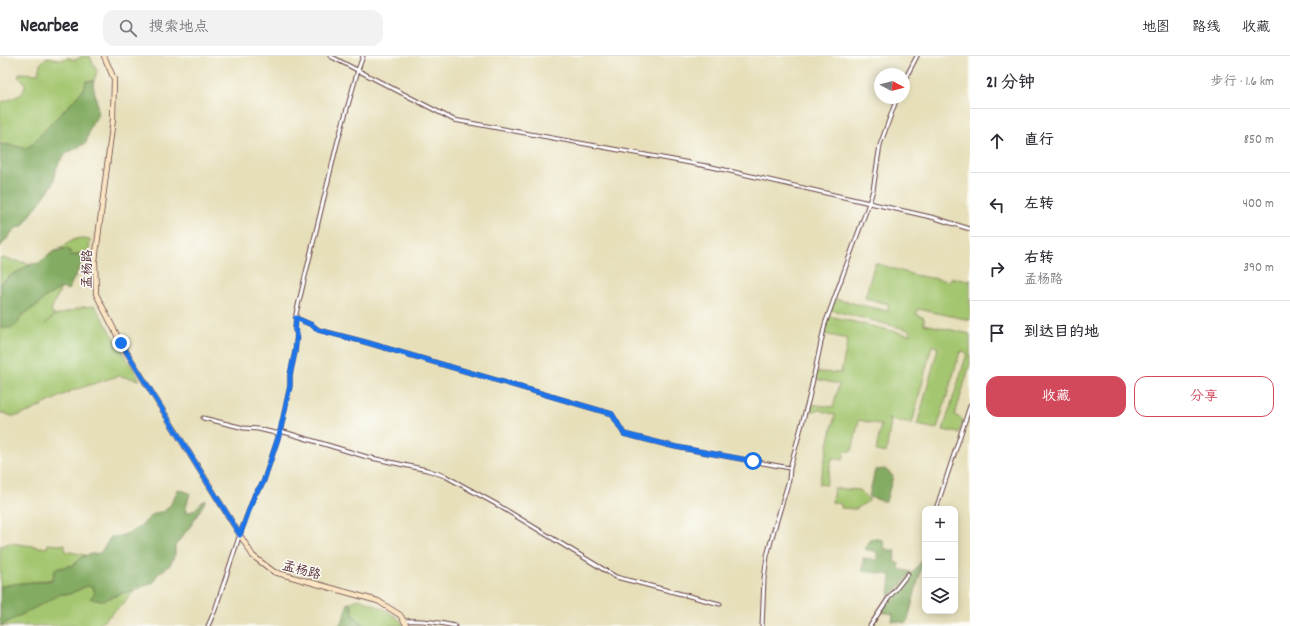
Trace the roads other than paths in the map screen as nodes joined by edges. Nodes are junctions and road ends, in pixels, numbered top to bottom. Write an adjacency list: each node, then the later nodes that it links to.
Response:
1 (104, 56): 17 (main road, 孟杨路)
2 (330, 56): 6 (street)
3 (363, 56): 6 (street)
4 (917, 56): 5 (street)
5 (910, 69)
6 (358, 70): 8 (street); 10 (street)
7 (895, 104): 8 (street)
8 (869, 203): 9 (street); 15 (street)
9 (970, 229)
10 (296, 318): 11 (street); 14 (street); 15 (street)
11 (305, 322)
12 (970, 406): 16 (street)
13 (203, 418): 14 (street)
14 (280, 432): 17 (street); 19 (street)
15 (790, 468): 23 (street)
16 (937, 506)
17 (240, 535): 20 (main road, 孟杨路); 21 (street)
18 (908, 574): 24 (street)
19 (720, 604)
20 (405, 624): 22 (street)
21 (208, 626)
22 (455, 626)
23 (762, 626)
24 (870, 626)

